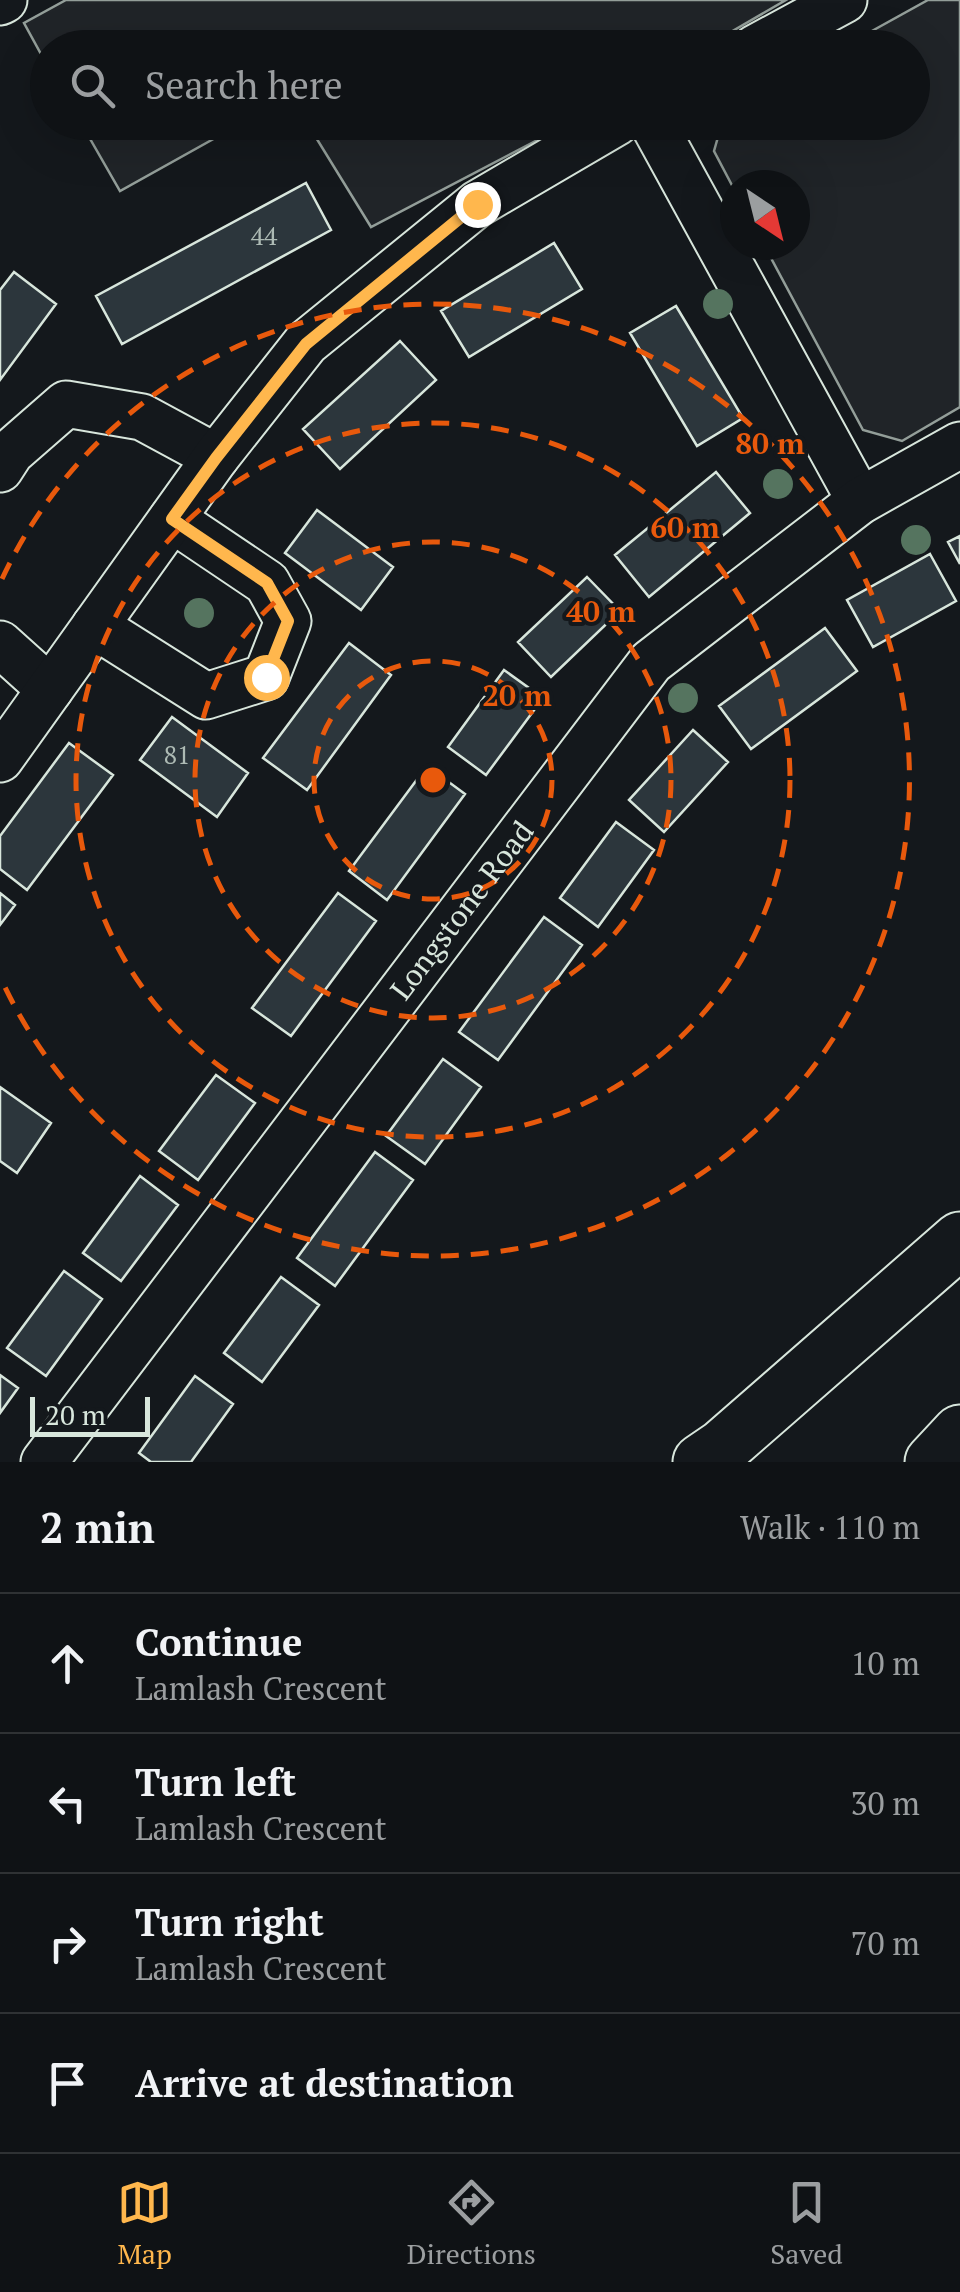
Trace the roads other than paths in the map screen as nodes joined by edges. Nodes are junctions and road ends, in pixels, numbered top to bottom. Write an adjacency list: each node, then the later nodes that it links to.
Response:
1 (844, 0): 2 (street)
2 (788, 30)
3 (586, 140): 6 (street)
4 (662, 140): 8 (street)
5 (960, 445): 8 (street, Longstone Road)
6 (216, 458): 7 (street); 9 (street)
7 (0, 469)
8 (860, 500): 16 (street, Longstone Road)
9 (172, 519): 10 (street); 10 (street)
10 (95, 626): 12 (street)
11 (0, 644): 12 (street)
12 (50, 688): 13 (street)
13 (0, 759)
14 (960, 1240): 17 (highway)
15 (960, 1433): 18 (highway)
16 (44, 1462)
17 (702, 1462)
18 (933, 1462)

